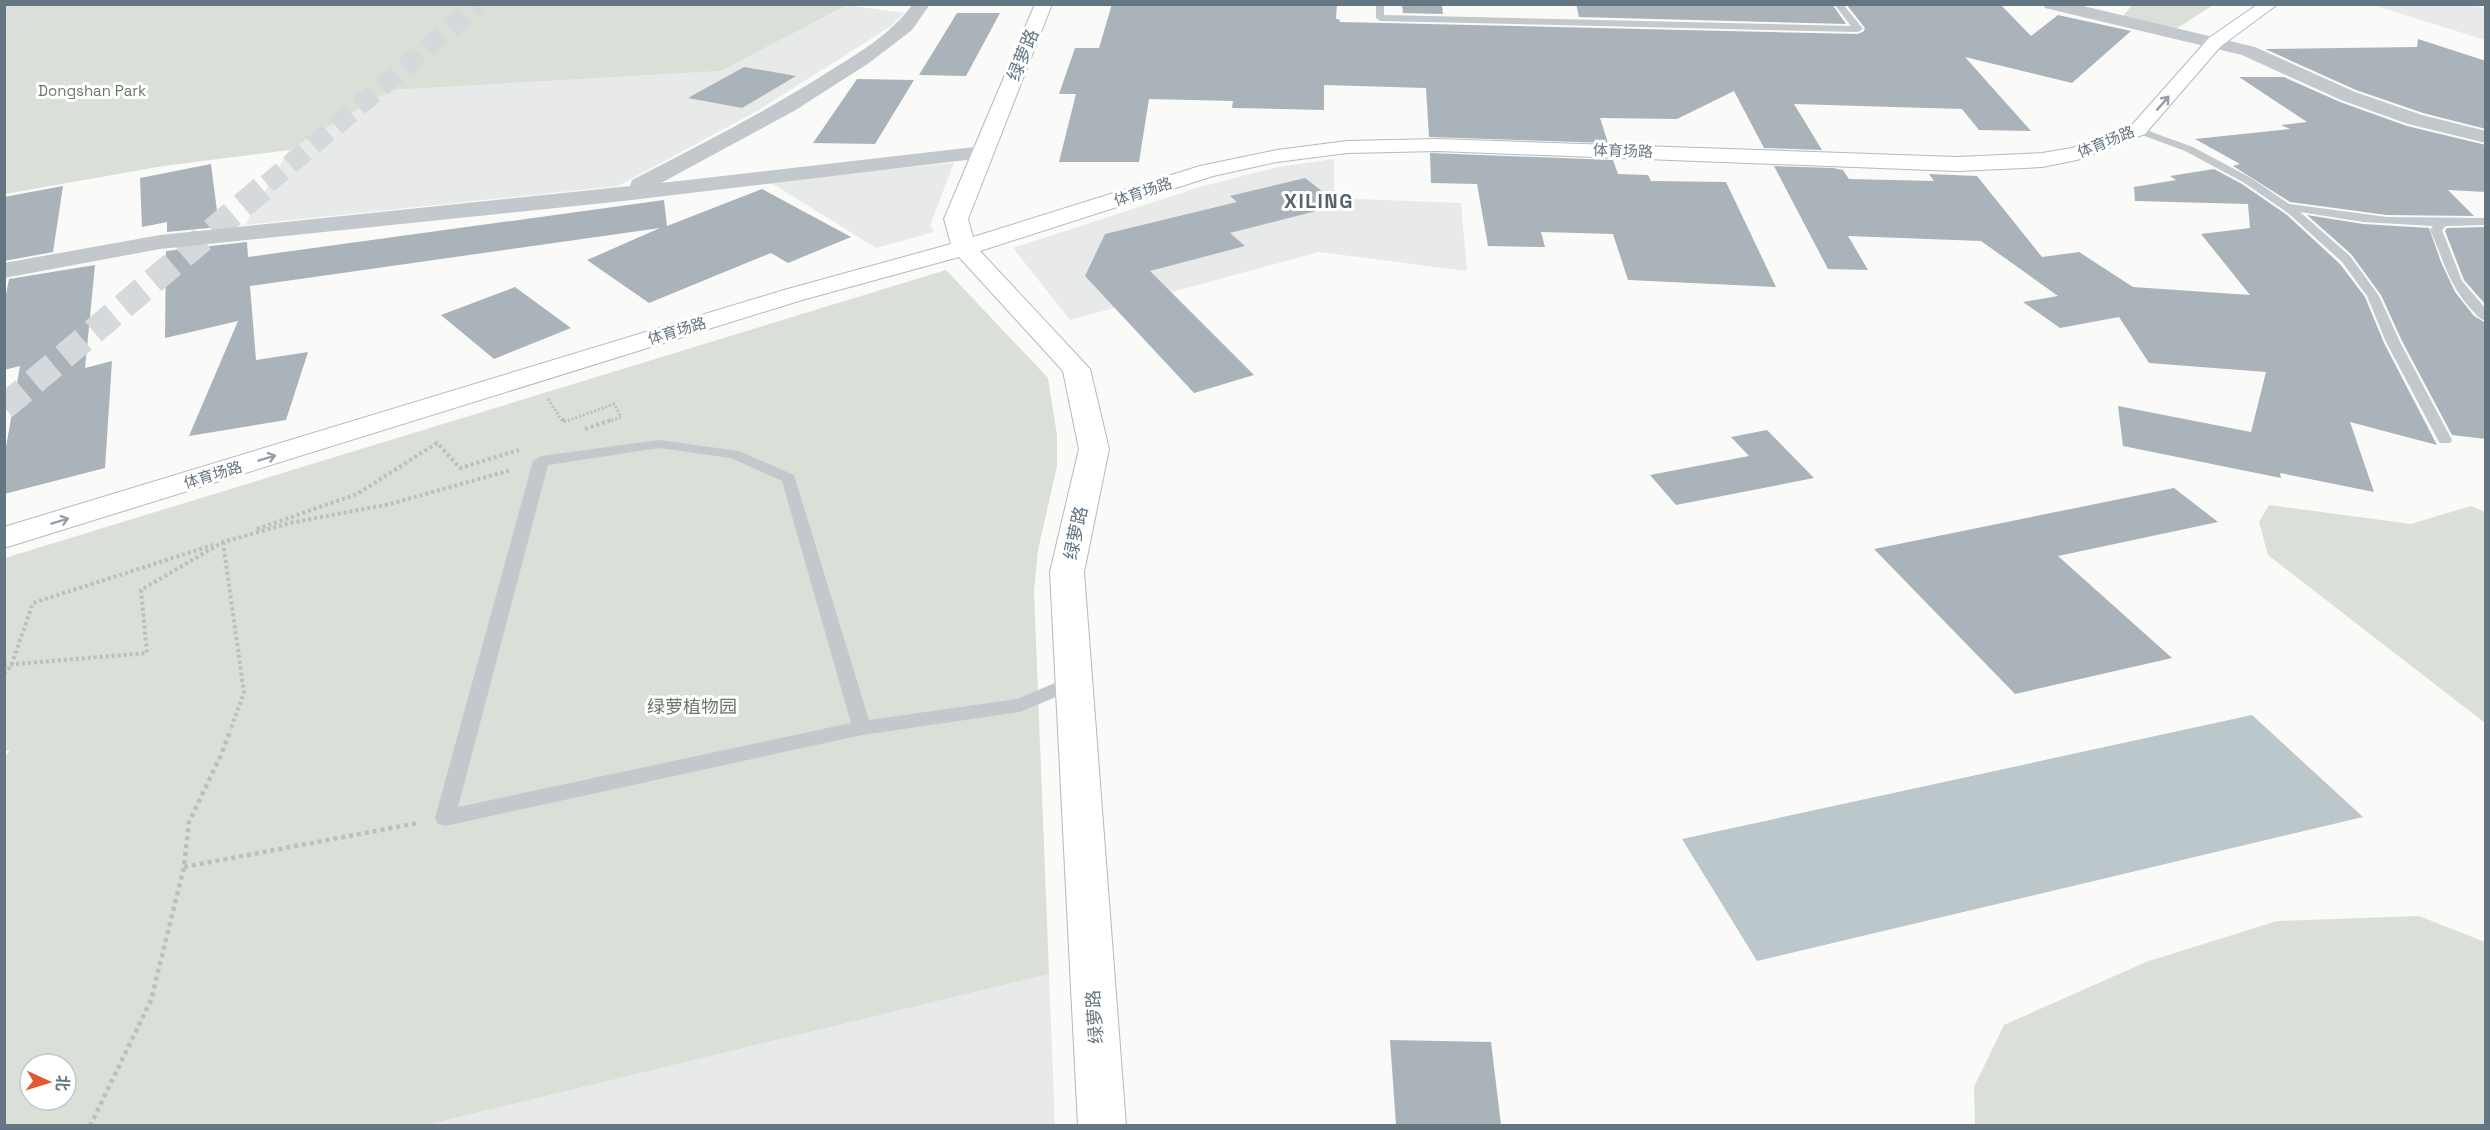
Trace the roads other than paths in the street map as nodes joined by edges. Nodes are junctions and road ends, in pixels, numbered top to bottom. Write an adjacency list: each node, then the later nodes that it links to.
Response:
1 (922, 4): 12 (street)
2 (1044, 4): 11 (main road, 绿萝路)
3 (1380, 4): 4 (lane)
4 (1838, 4)
5 (2051, 4): 8 (street)
6 (2241, 4): 8 (main road, 体育场路)
7 (2270, 4): 8 (main road, 体育场路)
8 (2204, 40): 9 (main road, 体育场路, one-way to 8); 10 (street); 16 (main road, 体育场路)
9 (2138, 130): 13 (lane); 16 (main road, 体育场路)
10 (2486, 137)
11 (983, 152): 12 (street); 16 (main road, 绿萝路)
12 (623, 194): 17 (street)
13 (2286, 207): 15 (lane); 19 (lane)
14 (2486, 221): 15 (lane)
15 (2442, 223): 18 (lane)
16 (962, 242): 20 (main road, 体育场路); 21 (main road, 体育场路, one-way to 16); 22 (main road, 绿萝路)
17 (4, 272)
18 (2486, 317)
19 (2445, 440)
20 (4, 520)
21 (4, 538)
22 (1074, 682): 23 (lane); 24 (main road, 绿萝路)
23 (862, 728): 23 (lane)
24 (1102, 1125)

